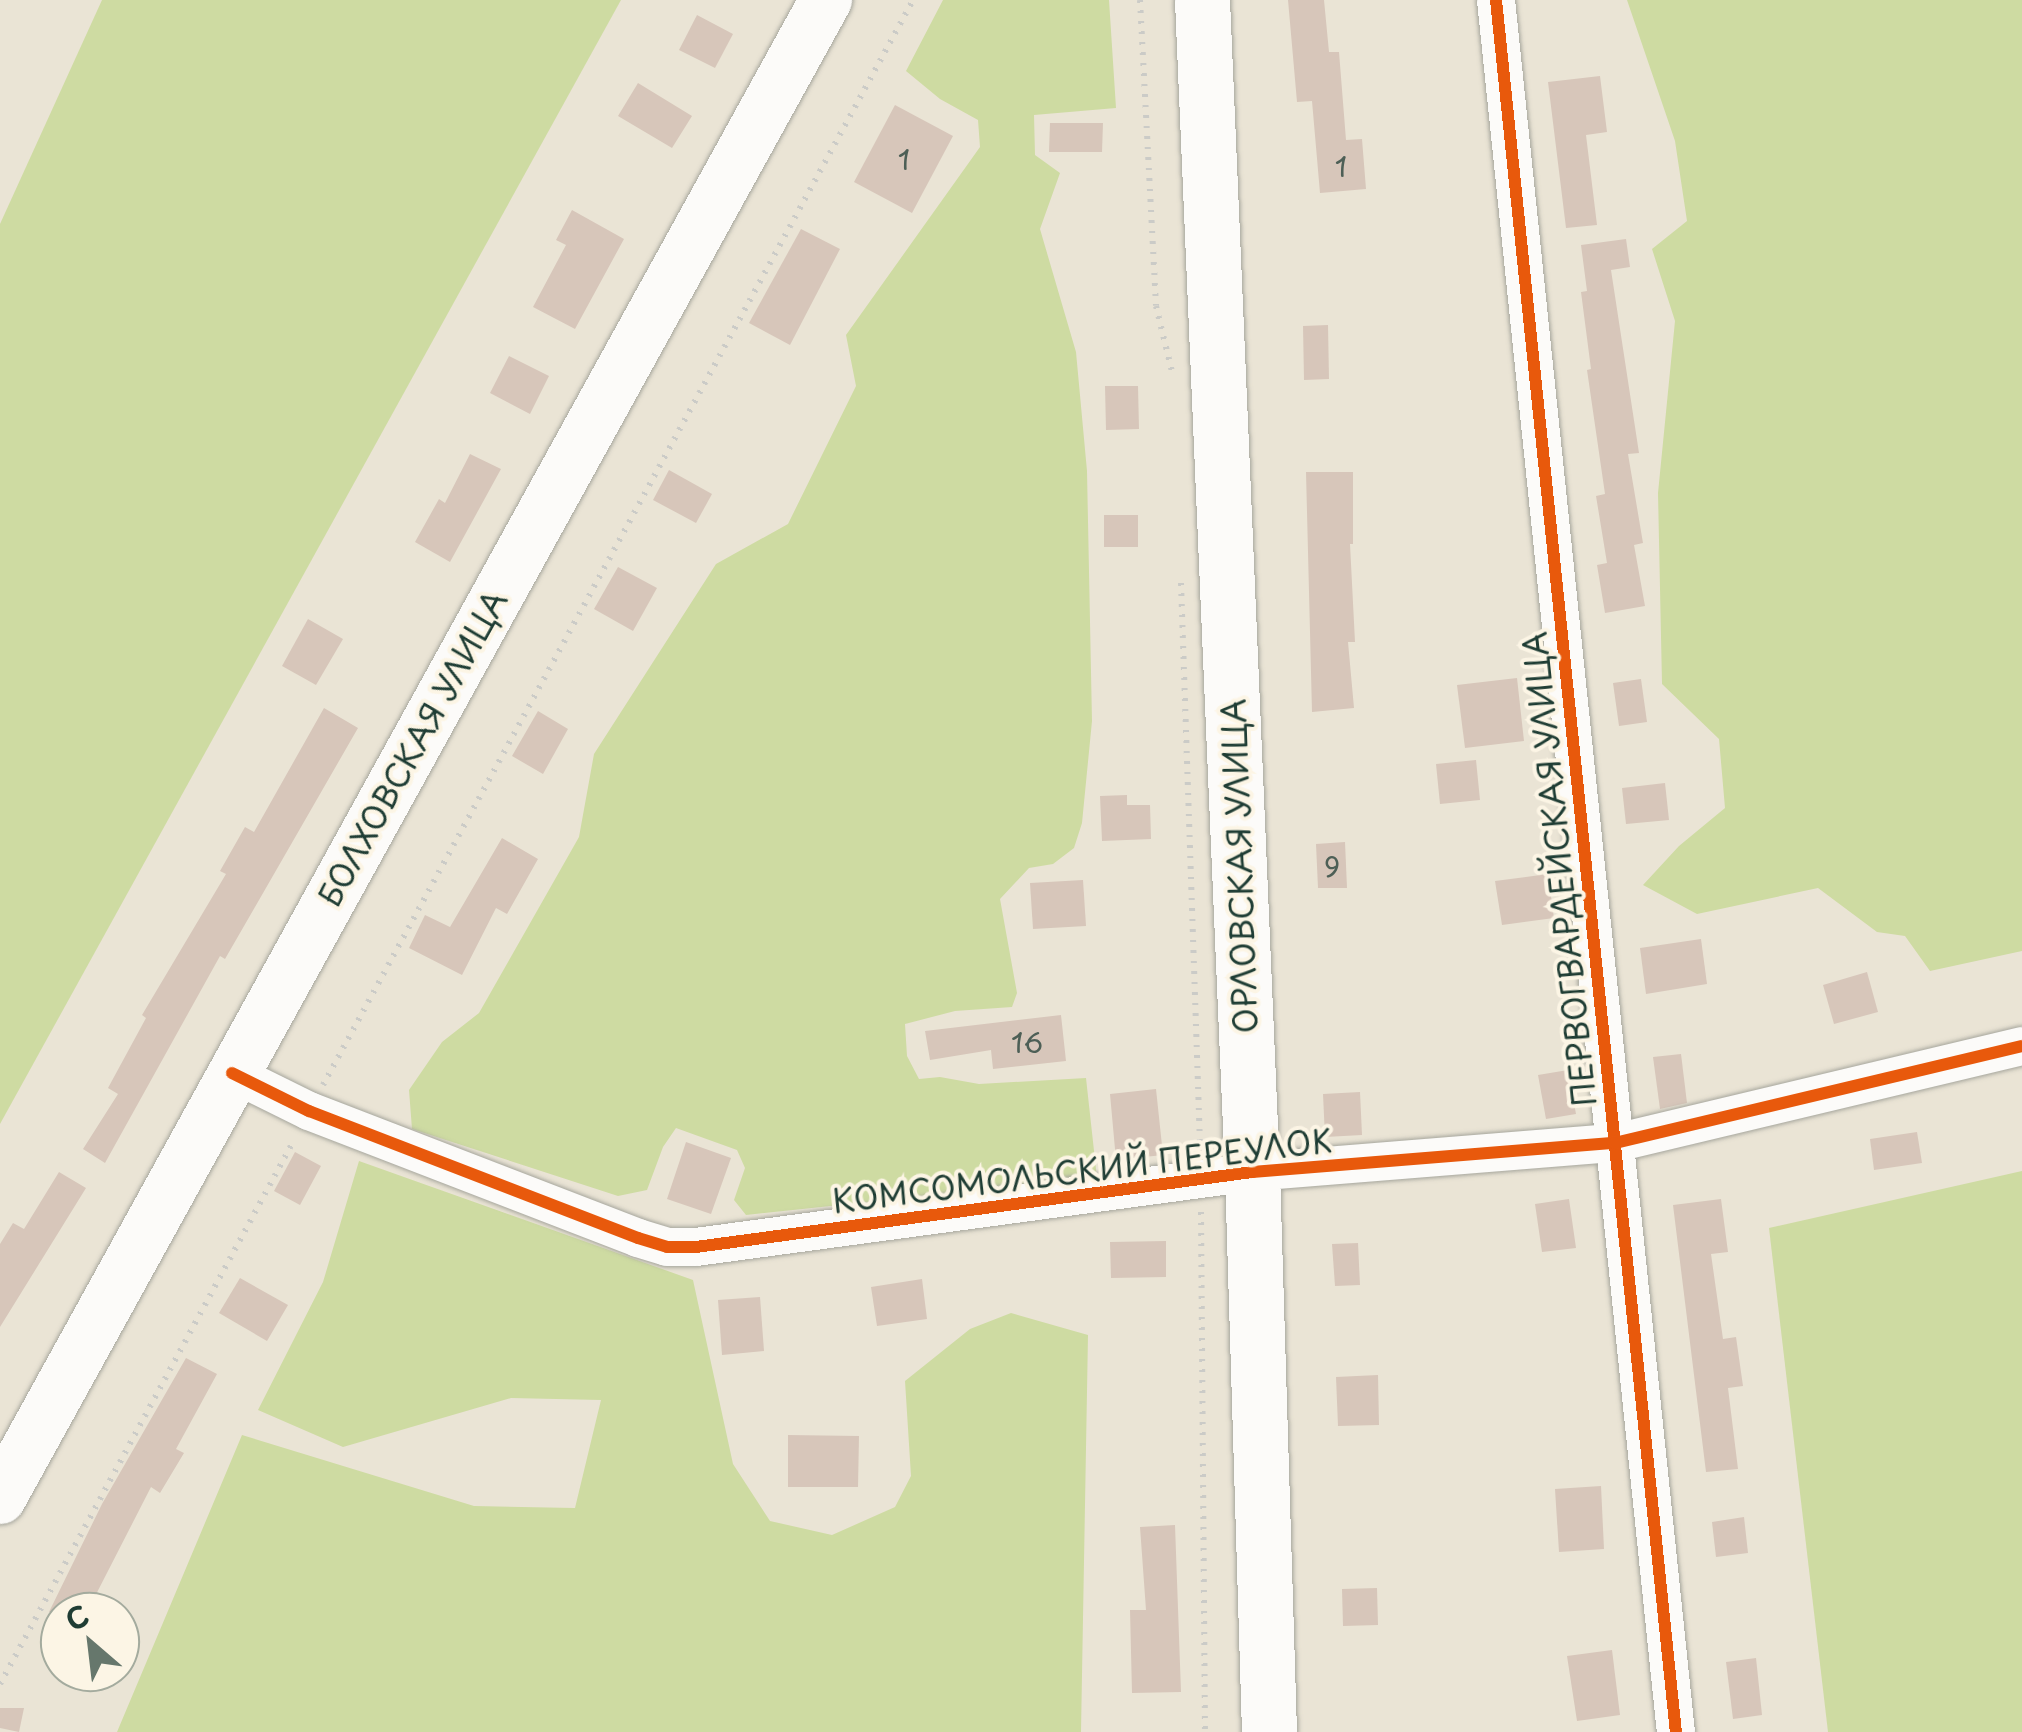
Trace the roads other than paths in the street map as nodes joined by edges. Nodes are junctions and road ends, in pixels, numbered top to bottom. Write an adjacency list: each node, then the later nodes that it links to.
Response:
1 (826, 0): 5 (main road, БОЛХОВСКАЯ УЛИЦА)
2 (1202, 0): 7 (main road, ОРЛОВСКАЯ УЛИЦА)
3 (1496, 0): 6 (street, ПЕРВОГВАРДЕЙСКАЯ УЛИЦА)
4 (2022, 1046): 6 (street, КОМСОМОЛЬСКИЙ ПЕРЕУЛОК)
5 (232, 1073): 7 (street, КОМСОМОЛЬСКИЙ ПЕРЕУЛОК); 8 (main road, БОЛХОВСКАЯ УЛИЦА)
6 (1615, 1143): 7 (street, КОМСОМОЛЬСКИЙ ПЕРЕУЛОК); 10 (street, ПЕРВОГВАРДЕЙСКАЯ УЛИЦА)
7 (1226, 1175): 9 (main road, ОРЛОВСКАЯ УЛИЦА)
8 (0, 1498)
9 (1269, 1732)
10 (1676, 1732)

